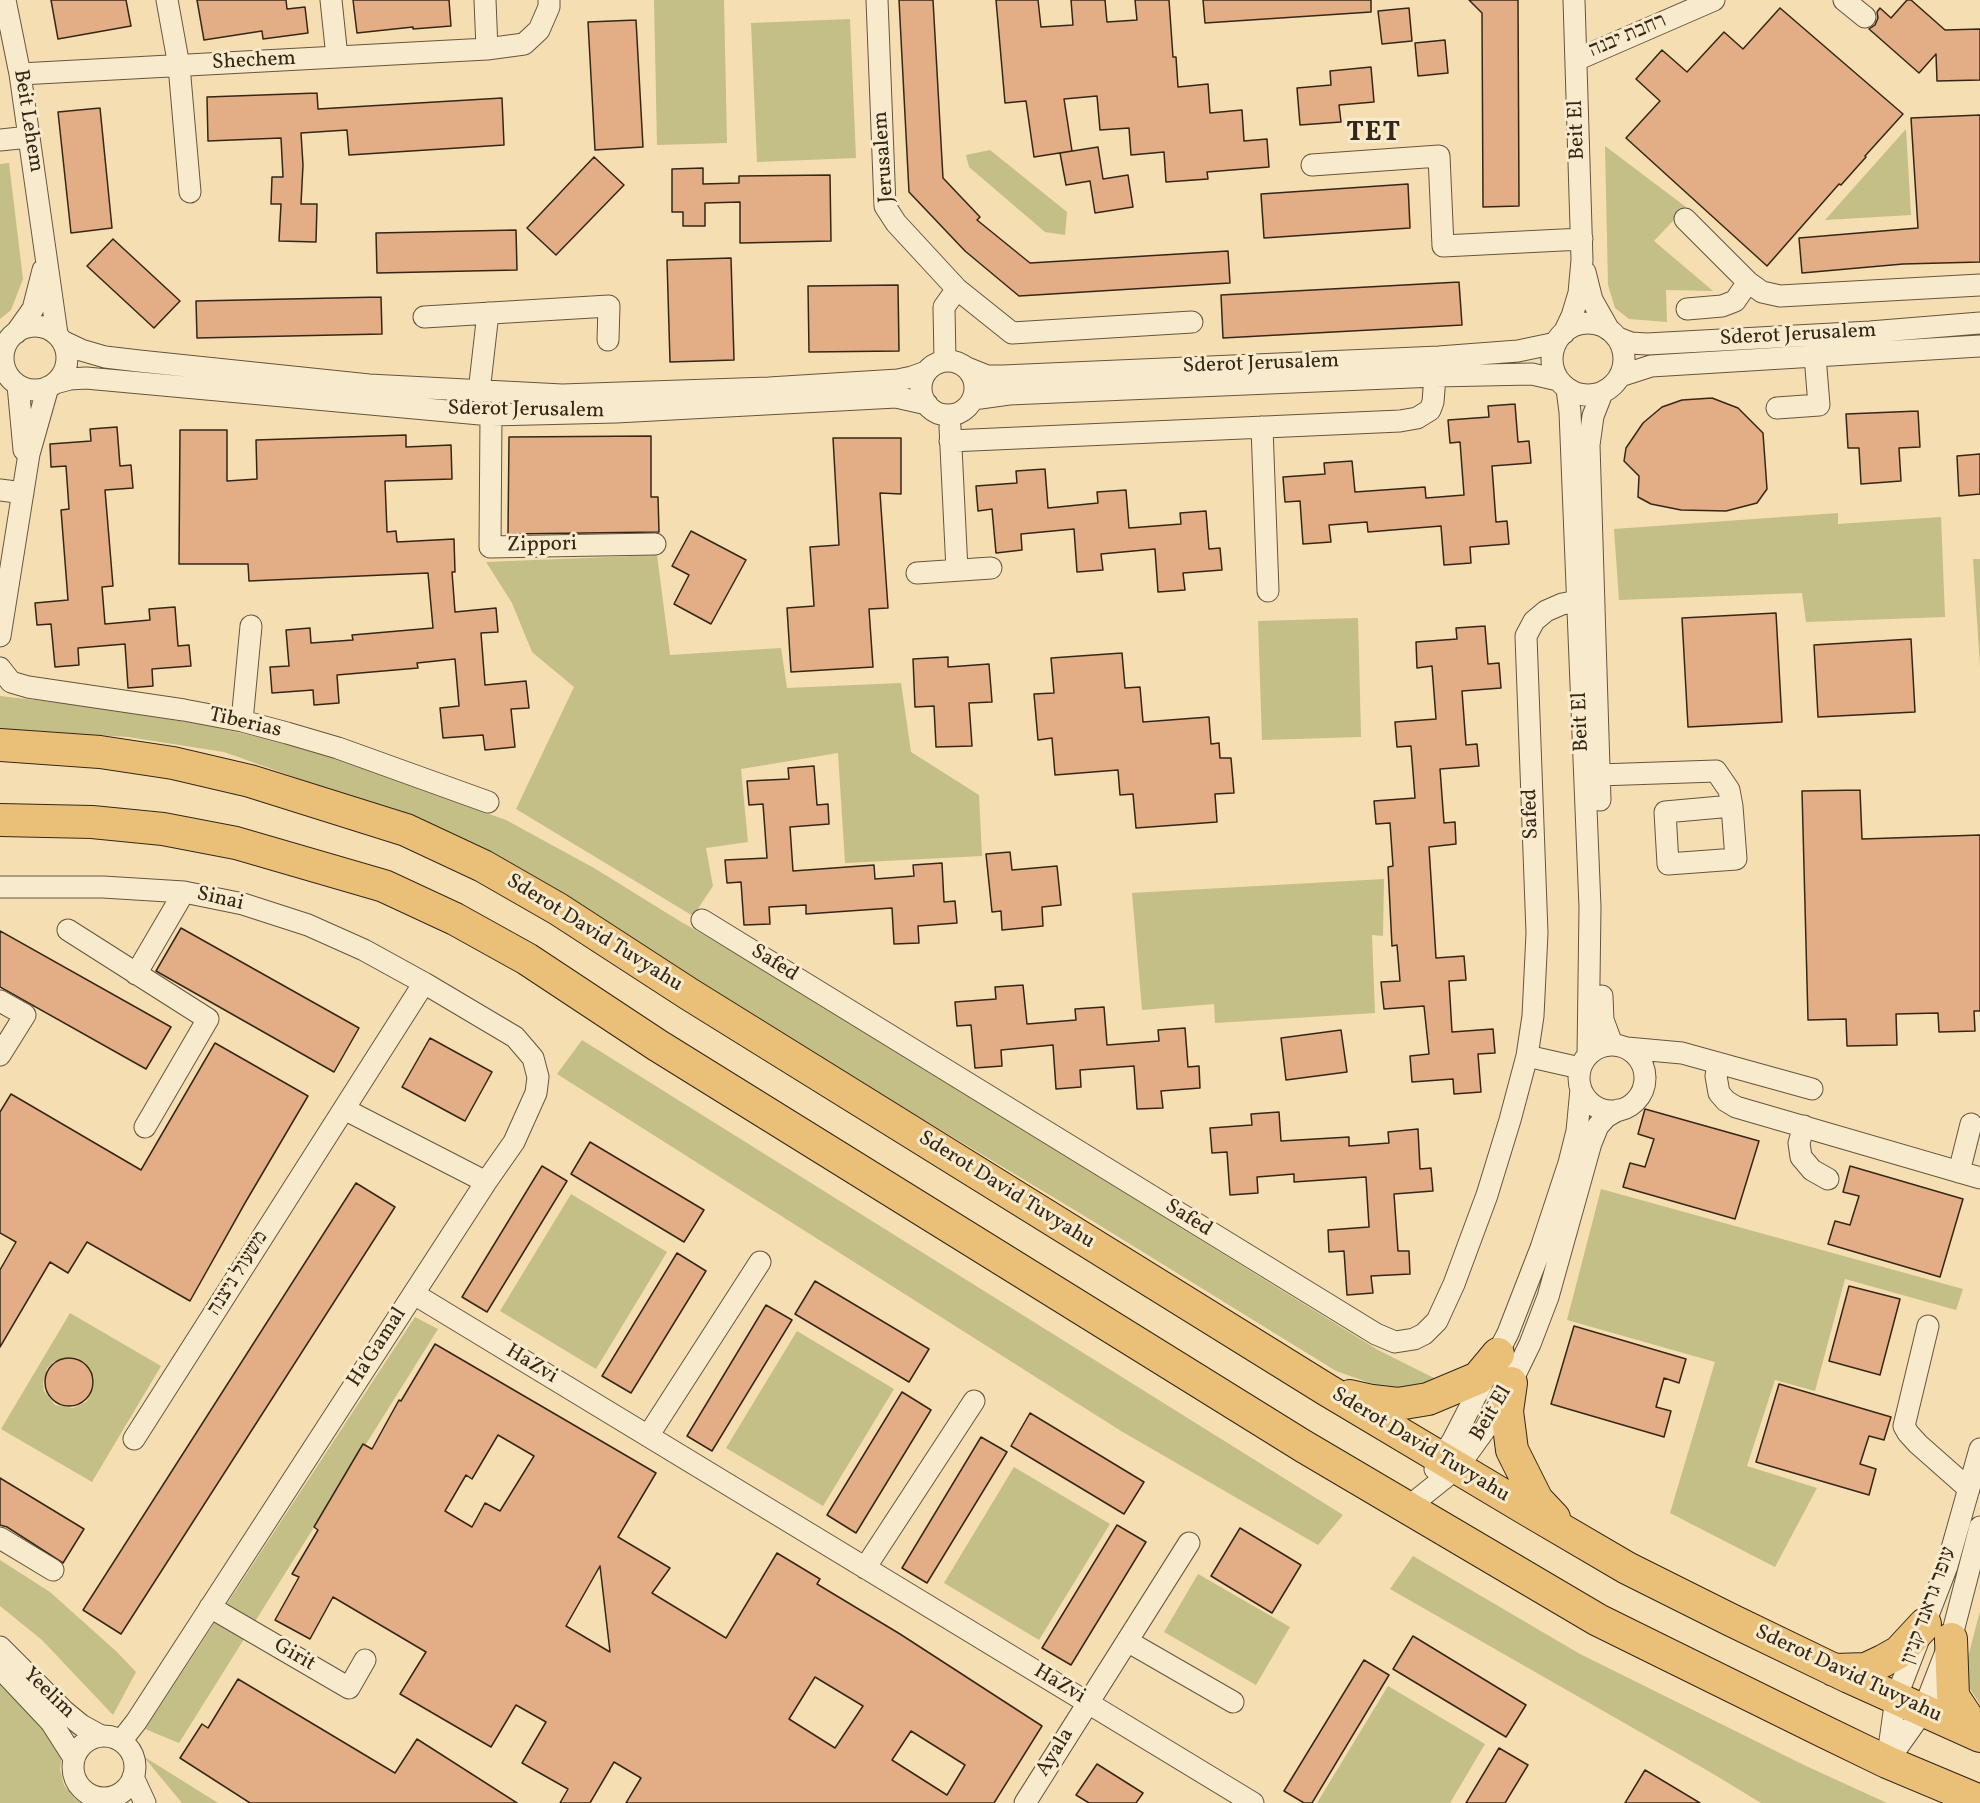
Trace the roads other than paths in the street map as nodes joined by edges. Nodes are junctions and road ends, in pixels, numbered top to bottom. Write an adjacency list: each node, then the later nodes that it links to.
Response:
1 (5, 0): 15 (street, Beit Lehem)
2 (167, 0): 14 (street)
3 (332, 0): 12 (street)
4 (485, 0): 11 (street)
5 (549, 0): 11 (street, Shechem)
6 (877, 0): 25 (street, Jerusalem)
7 (1574, 0): 13 (street, Beit El)
8 (1714, 0): 13 (street, רחבת יבנה)
9 (1844, 0): 10 (street)
10 (1865, 17)
11 (487, 49): 12 (street, Shechem)
12 (337, 57): 14 (street, Shechem)
13 (1576, 60): 22 (street, Beit El)
14 (180, 66): 15 (street, Shechem); 19 (street)
15 (20, 74): 16 (street, Beit Lehem)
16 (29, 137): 17 (street); 21 (street, Beit Lehem)
17 (0, 140)
18 (1312, 165): 22 (street)
19 (190, 192)
20 (1685, 219): 23 (street)
21 (45, 243): 32 (street, Beit Lehem); 33 (street, Beit Lehem)
22 (1582, 249): 31 (street, Beit El); 34 (street, Beit El)
23 (1748, 282): 24 (street); 26 (street)
24 (1980, 285)
25 (957, 289): 29 (street, Jerusalem); 38 (street)
26 (1687, 309)
27 (489, 313): 28 (street); 35 (street); 46 (street)
28 (424, 317)
29 (1192, 322)
30 (1980, 323): 31 (street, Sderot Jerusalem)
31 (1613, 334): 34 (street); 42 (street)
32 (8, 337): 33 (street); 43 (street)
33 (59, 338): 45 (street); 46 (street, Sderot Jerusalem)
34 (1560, 338): 39 (street, Sderot Jerusalem); 44 (street)
35 (608, 340)
36 (1980, 346): 37 (street, Sderot Jerusalem)
37 (1815, 356): 42 (street, Sderot Jerusalem); 50 (street)
38 (945, 361): 39 (street); 40 (street)
39 (967, 368): 48 (street)
40 (926, 372): 46 (street, Sderot Jerusalem); 49 (street)
41 (1435, 376): 44 (street, Sderot Jerusalem); 48 (street, Sderot Jerusalem); 53 (street)
42 (1620, 376): 47 (street)
43 (10, 381): 45 (street); 55 (street)
44 (1563, 384): 47 (street); 62 (street, Beit El)
45 (51, 385): 51 (street, Sderot Jerusalem); 55 (street)
46 (479, 392)
47 (1602, 393): 68 (street, Beit El)
48 (973, 399): 52 (street)
49 (927, 404): 51 (street, Sderot Jerusalem); 52 (street)
50 (1777, 408)
51 (491, 415): 57 (street, Zippori)
52 (949, 415): 54 (street)
53 (1262, 427): 54 (street); 61 (street)
54 (950, 441): 59 (street)
55 (25, 484): 56 (street); 64 (street)
56 (0, 490)
57 (655, 544)
58 (991, 568): 59 (street)
59 (957, 570): 60 (street)
60 (917, 573)
61 (1268, 591)
62 (1578, 602): 82 (street, Safed); 84 (street, Beit El)
63 (251, 627): 66 (street)
64 (0, 636)
65 (0, 668): 66 (street, Tiberias)
66 (242, 721): 69 (street, Tiberias)
67 (0, 745): 101 (highway, Sderot David Tuvyahu)
68 (1599, 775): 70 (street); 79 (street, Beit El)
69 (488, 802)
70 (1732, 806)
71 (0, 820): 108 (highway)
72 (0, 887): 73 (street, Sinai)
73 (184, 892): 76 (street); 77 (street, Sinai)
74 (702, 920): 82 (street, Safed)
75 (68, 930): 76 (street)
76 (136, 974): 91 (street)
77 (424, 983): 87 (street, משעול ניצנה); 95 (street, Ha'Gamal)
78 (0, 1001): 81 (street)
79 (1619, 1046): 80 (street); 84 (street); 85 (street)
80 (1689, 1054): 83 (street); 85 (street)
81 (0, 1055)
82 (1527, 1056): 84 (street)
83 (1718, 1062): 86 (street); 90 (street)
84 (1583, 1070): 88 (street); 99 (street, Beit El)
85 (1645, 1082): 88 (street)
86 (1812, 1089)
87 (344, 1108): 95 (street); 104 (street, משעול ניצנה)
88 (1618, 1110): 100 (street, Beit El)
89 (1971, 1124): 92 (street)
90 (1804, 1126): 92 (street); 94 (street)
91 (145, 1127)
92 (1959, 1172): 93 (street)
93 (1980, 1178)
94 (1828, 1179)
95 (486, 1182): 97 (street, Ha'Gamal)
96 (760, 1262): 103 (street)
97 (414, 1294): 103 (street, HaZvi); 115 (street, Ha'Gamal)
98 (1928, 1326): 107 (street)
99 (1498, 1354): 101 (highway); 106 (street, Beit El)
100 (1511, 1383): 106 (street, Beit El); 110 (highway)
101 (1328, 1390): 106 (highway, Sderot David Tuvyahu)
102 (974, 1401): 113 (street)
103 (648, 1436): 113 (street, HaZvi)
104 (134, 1439)
105 (1980, 1449): 107 (street, עופר גראנד קניון)
106 (1449, 1463): 108 (street, Beit El); 110 (highway, Sderot David Tuvyahu)
107 (1969, 1489): 116 (street, עופר גראנד קניון)
108 (1407, 1508): 129 (highway)
109 (1980, 1527): 116 (street, עופר גראנד קניון)
110 (1567, 1533): 121 (highway, Sderot David Tuvyahu)
111 (0, 1538): 114 (street)
112 (1189, 1543): 117 (street, Ayala)
113 (865, 1568): 122 (street, HaZvi)
114 (53, 1570)
115 (210, 1607): 119 (street, Girit); 127 (street, Ha'Gamal)
116 (1938, 1632): 121 (highway); 124 (street, עופר גראנד קניון); 124 (street, עופר גראנד קניון); 125 (highway)
117 (1126, 1641): 122 (street, Ayala); 123 (street)
118 (0, 1647): 127 (street, Yeelim)
119 (365, 1660)
120 (0, 1668): 128 (street, Yeelim)
121 (1834, 1670): 124 (highway, Sderot David Tuvyahu)
122 (1087, 1702): 132 (street, HaZvi); 135 (street, Ayala)
123 (1233, 1702)
124 (1909, 1705): 126 (highway, Sderot David Tuvyahu); 129 (street, עופר גראנד קניון); 129 (street, עופר גראנד קניון)
125 (1980, 1731)
126 (1980, 1736)
127 (111, 1739): 128 (street); 130 (street)
128 (74, 1758): 131 (street)
129 (1887, 1762): 133 (highway)
130 (133, 1777): 131 (street); 134 (street)
131 (118, 1800)
132 (1240, 1800)
133 (1980, 1801)
134 (145, 1803)
135 (1025, 1803)

